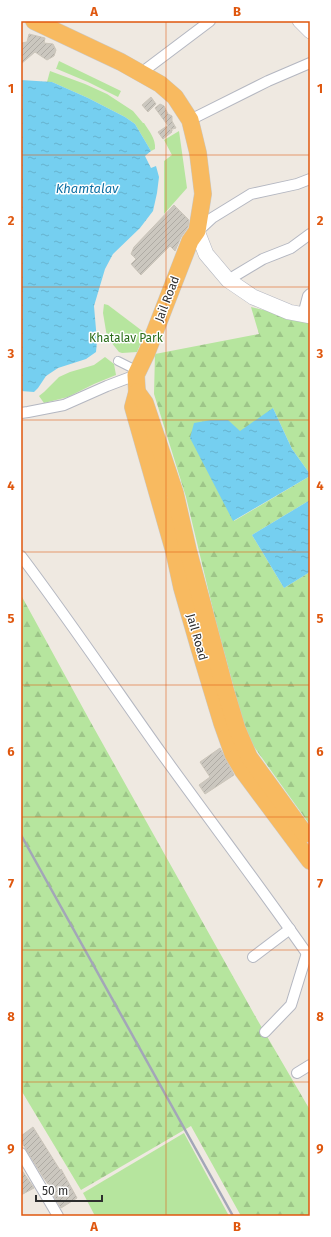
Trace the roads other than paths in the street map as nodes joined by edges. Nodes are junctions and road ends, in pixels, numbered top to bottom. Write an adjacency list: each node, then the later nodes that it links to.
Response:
1 (34, 21): 6 (highway)
2 (210, 21): 6 (street)
3 (299, 21): 4 (street)
4 (310, 32)
5 (310, 64): 7 (street)
6 (141, 73): 7 (highway)
7 (190, 120): 9 (highway)
8 (310, 179): 9 (street)
9 (197, 231): 11 (main road); 15 (highway, Jail Road)
10 (310, 234): 11 (street)
11 (228, 280): 13 (main road)
12 (310, 294): 13 (street)
13 (307, 316)
14 (118, 361): 15 (street)
15 (137, 379): 16 (street); 18 (highway, Jail Road); 19 (highway, Jail Road)
16 (21, 413)
17 (21, 556): 20 (street)
18 (310, 841)
19 (310, 861)
20 (290, 929): 21 (street); 22 (street)
21 (308, 955): 23 (street)
22 (253, 957)
23 (265, 1032)
24 (310, 1065): 25 (street)
25 (297, 1073)
26 (21, 1153): 27 (street)
27 (58, 1216)

